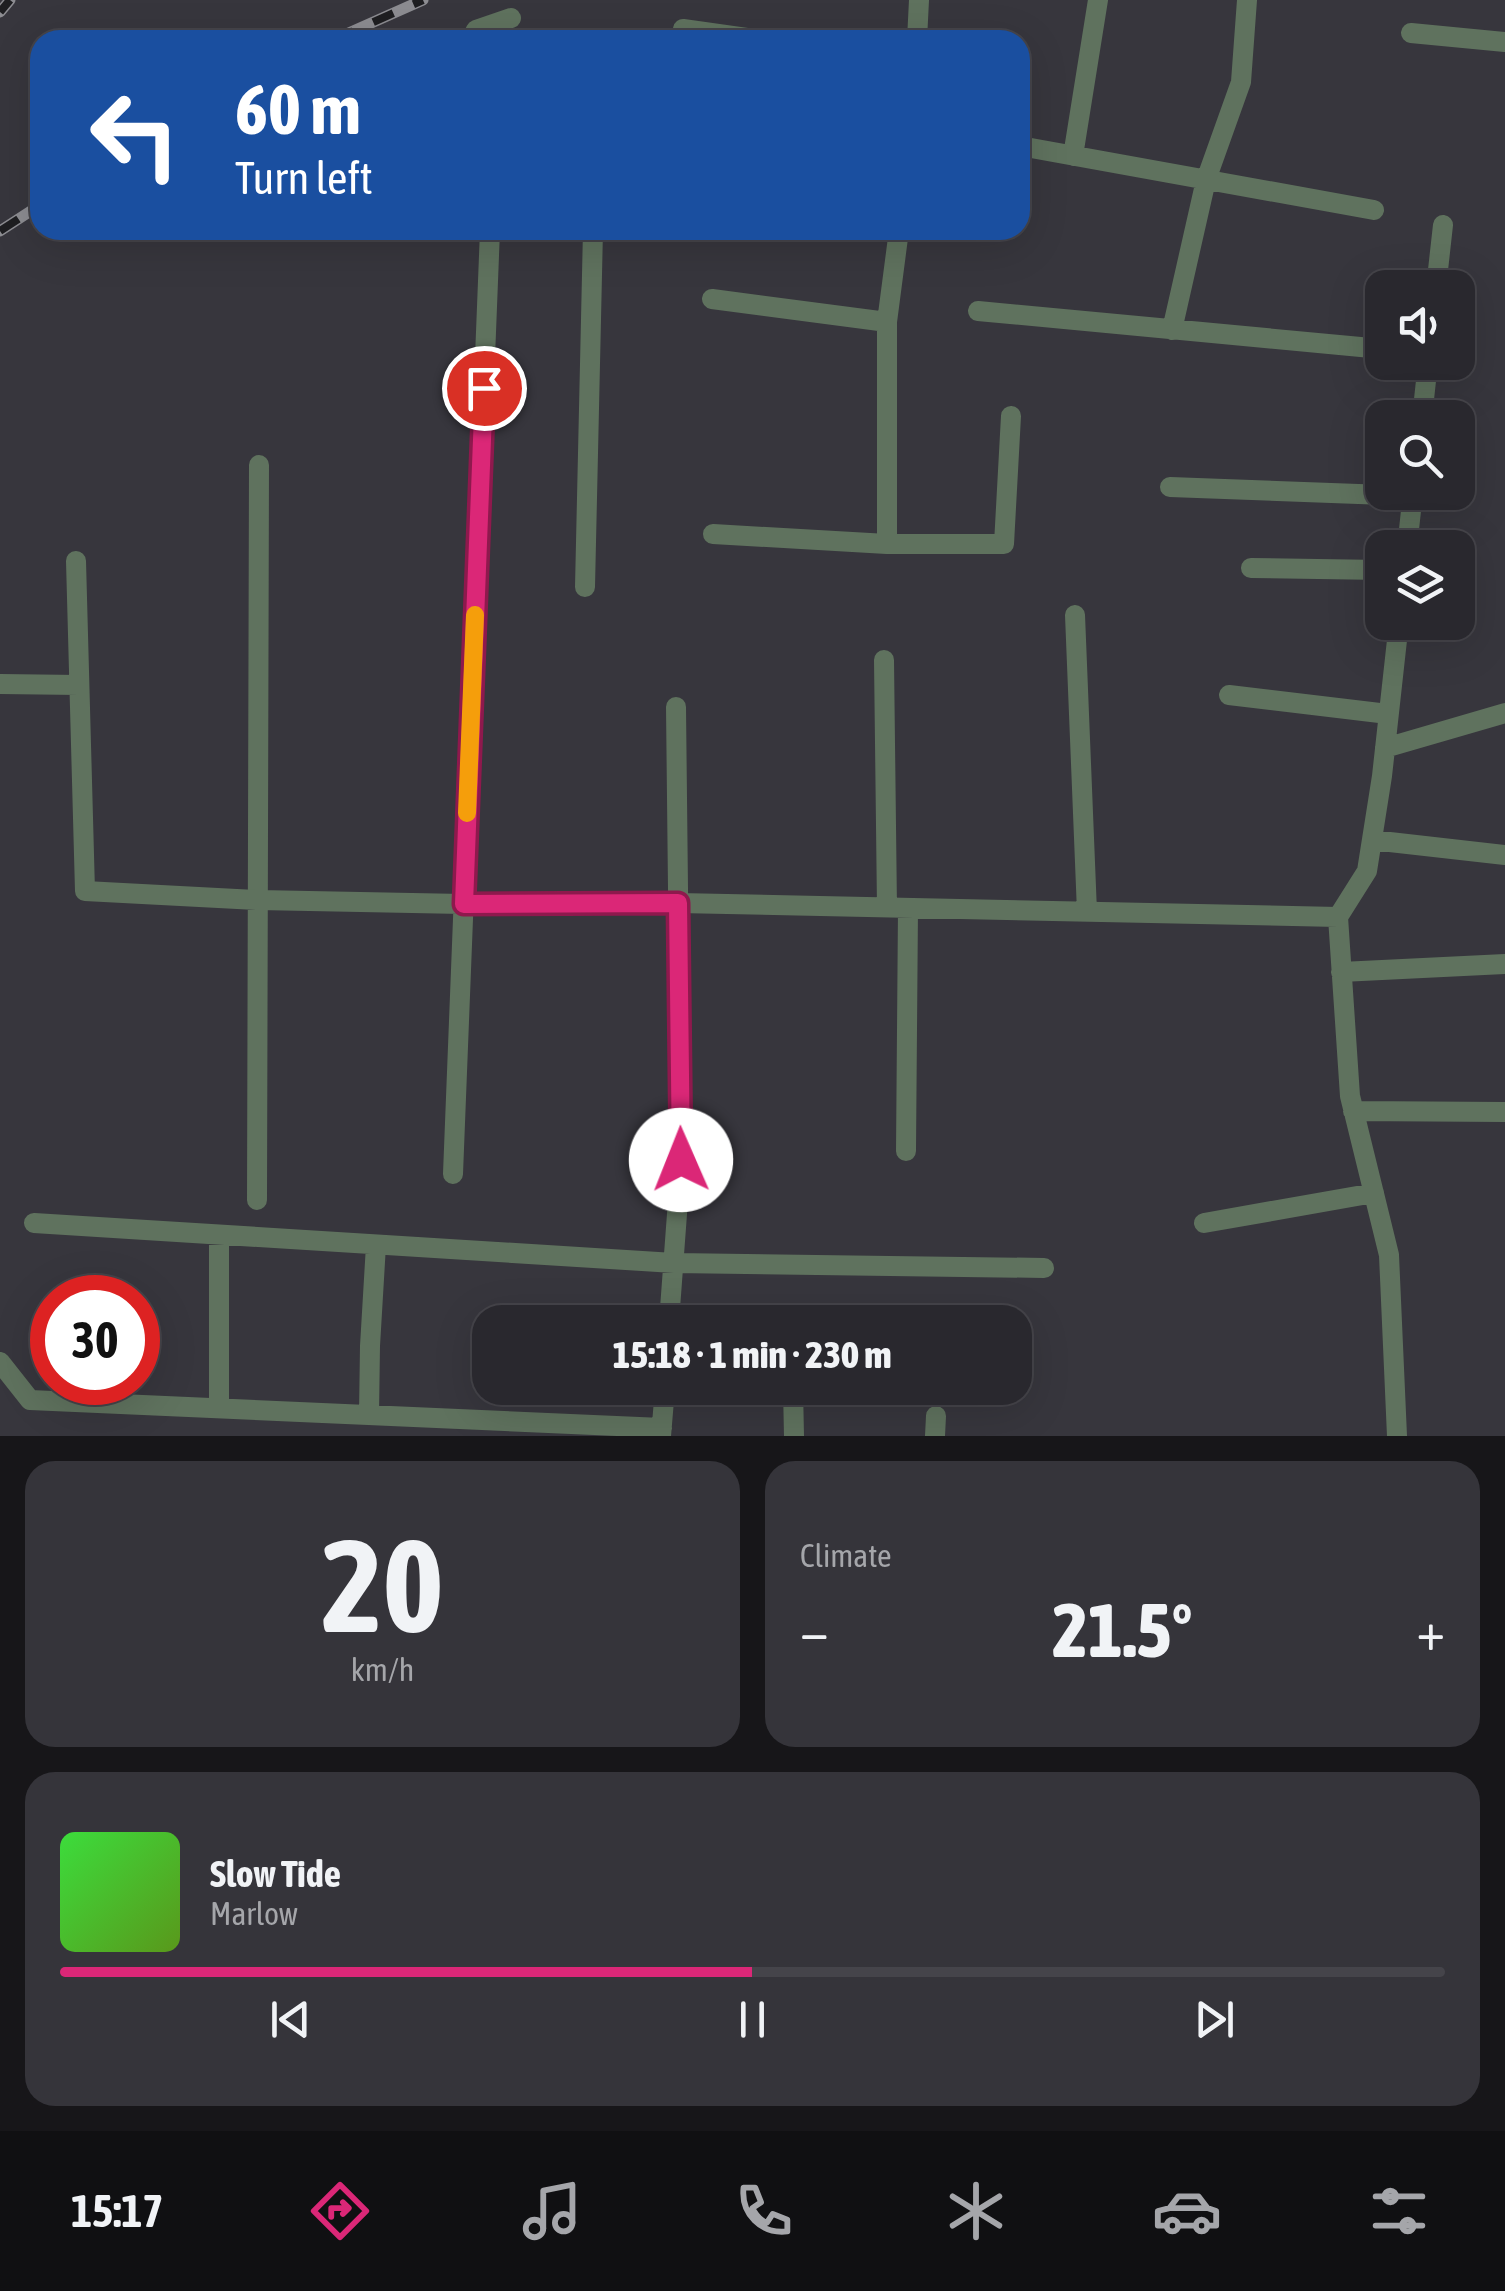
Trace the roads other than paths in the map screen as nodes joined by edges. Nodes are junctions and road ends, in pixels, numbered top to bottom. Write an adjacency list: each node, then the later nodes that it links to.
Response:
1 (920, 0): 8 (street)
2 (1098, 0): 12 (street)
3 (1247, 0): 13 (street)
4 (510, 18): 6 (street)
5 (682, 29): 7 (street)
6 (476, 30)
7 (689, 30)
8 (918, 30)
9 (1411, 34): 10 (street)
10 (1505, 42)
11 (1030, 148): 12 (street)
12 (1074, 156): 13 (street)
13 (1206, 180): 14 (street); 23 (street)
14 (1374, 210)
15 (1443, 225): 19 (street)
16 (490, 240): 49 (street)
17 (593, 240): 34 (street)
18 (898, 240): 22 (street)
19 (1438, 270)
20 (712, 299): 22 (street)
21 (978, 312): 23 (street)
22 (887, 322): 30 (street)
23 (1172, 330): 24 (street)
24 (1365, 347)
25 (1012, 416): 30 (street)
26 (258, 465): 47 (street)
27 (1170, 487): 28 (street)
28 (1365, 493)
29 (713, 534): 30 (street)
30 (888, 544)
31 (76, 561): 39 (street)
32 (1251, 568): 33 (street)
33 (1365, 570)
34 (585, 587)
35 (1076, 615): 51 (street)
36 (1396, 640): 43 (street)
37 (884, 660): 50 (street)
38 (0, 684): 39 (street)
39 (80, 685): 47 (street)
40 (1229, 695): 43 (street)
41 (676, 706): 48 (street)
42 (1505, 713): 44 (street)
43 (1388, 714): 44 (street)
44 (1385, 748): 45 (street)
45 (1372, 840): 46 (street); 52 (street)
46 (1505, 855)
47 (258, 900): 49 (street); 60 (street)
48 (678, 903): 49 (street); 50 (street); 65 (street)
49 (464, 904): 58 (street)
50 (898, 908): 51 (street); 57 (street)
51 (1086, 912): 52 (street)
52 (1338, 917): 54 (street)
53 (1505, 964): 54 (street)
54 (1341, 972): 55 (street)
55 (1353, 1110): 56 (street); 59 (street)
56 (1505, 1112)
57 (906, 1152)
58 (453, 1174)
59 (1374, 1193): 62 (street); 75 (street)
60 (257, 1200)
61 (34, 1223): 63 (street)
62 (1204, 1223)
63 (219, 1235): 64 (street); 71 (street)
64 (376, 1244): 65 (street); 72 (street)
65 (674, 1263): 66 (street); 67 (street)
66 (1044, 1268)
67 (670, 1305)
68 (0, 1362): 71 (street)
69 (663, 1405): 73 (street)
70 (793, 1405): 74 (street)
71 (219, 1408): 72 (street)
72 (369, 1415): 73 (street)
73 (661, 1432)
74 (794, 1436)
75 (1397, 1436)

